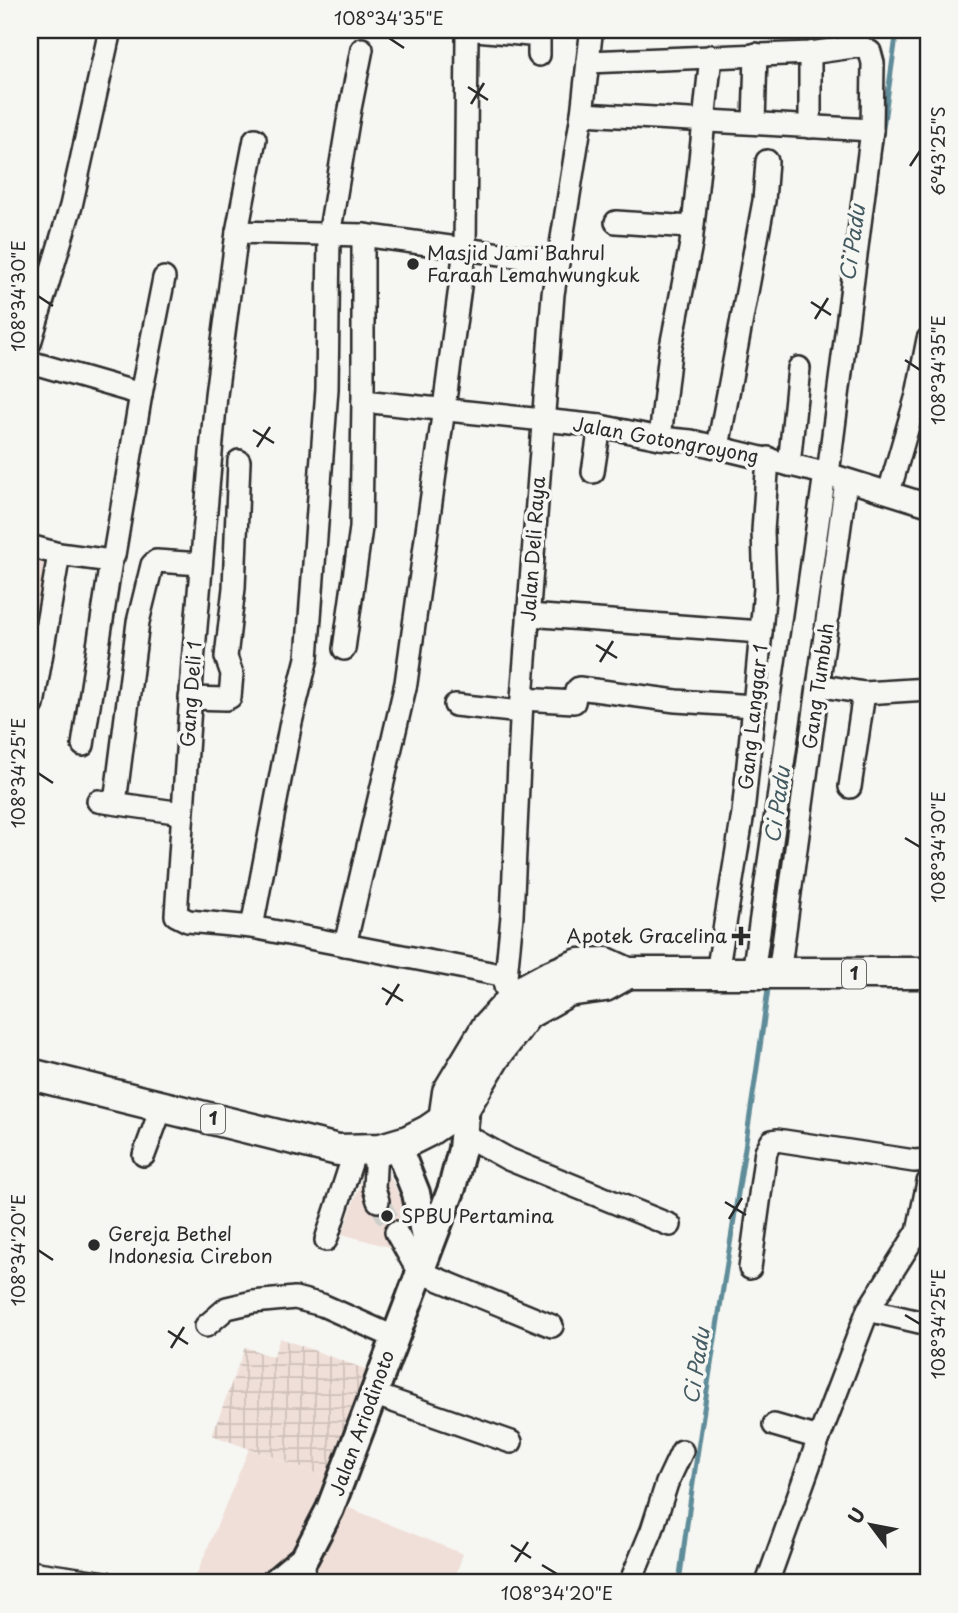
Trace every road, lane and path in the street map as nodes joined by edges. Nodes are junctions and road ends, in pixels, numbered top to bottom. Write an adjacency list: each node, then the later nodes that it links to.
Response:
1 (110, 30): 26 (street)
2 (474, 30): 7 (street); 22 (street)
3 (591, 35): 9 (street, Jalan Deli Raya)
4 (362, 49): 21 (street)
5 (810, 52): 6 (street); 13 (street); 14 (street)
6 (756, 54): 8 (street); 12 (street)
7 (539, 55)
8 (711, 55): 9 (street); 11 (street)
9 (588, 62): 10 (street, Jalan Deli Raya)
10 (582, 114): 11 (street); 23 (street, Jalan Deli Raya)
11 (703, 121): 12 (street); 18 (street)
12 (754, 123): 13 (street)
13 (810, 127): 14 (street)
14 (872, 130): 39 (street)
15 (255, 139): 19 (street, Gang Deli 1)
16 (768, 161): 35 (street)
17 (616, 222): 18 (street)
18 (691, 227): 34 (street)
19 (237, 232): 21 (street); 45 (street, Gang Deli 1)
20 (363, 235): 21 (street); 22 (street); 30 (street)
21 (329, 236): 60 (street)
22 (466, 249): 23 (street); 31 (street)
23 (558, 262): 32 (street, Jalan Deli Raya)
24 (164, 278): 29 (street)
25 (928, 339): 40 (street)
26 (30, 343)
27 (30, 362): 29 (street)
28 (799, 368): 37 (street, Gang Langgar 1)
29 (141, 394): 44 (street)
30 (363, 401): 31 (street, Jalan Gotongroyong); 48 (street)
31 (444, 408): 32 (street, Jalan Gotongroyong); 61 (street)
32 (543, 419): 33 (street, Jalan Gotongroyong); 46 (street, Jalan Deli Raya)
33 (600, 426): 34 (street, Jalan Gotongroyong); 38 (street)
34 (660, 438): 35 (street, Jalan Gotongroyong)
35 (718, 447): 37 (street, Jalan Gotongroyong)
36 (239, 461): 52 (street)
37 (778, 462): 39 (street, Jalan Gotongroyong); 47 (street, Gang Langgar 1)
38 (593, 472)
39 (836, 477): 40 (street, Jalan Gotongroyong); 49 (street, Gang Tumbuh); 65 (street)
40 (890, 492): 41 (street, Jalan Gotongroyong)
41 (928, 505)
42 (30, 546): 43 (street)
43 (59, 554): 44 (street); 56 (street)
44 (111, 561): 57 (street)
45 (201, 564): 52 (street, Gang Deli 1); 59 (street)
46 (528, 614): 47 (street); 54 (street, Jalan Deli Raya)
47 (761, 632): 55 (street, Gang Langgar 1)
48 (344, 649)
49 (818, 685): 51 (street); 65 (street, Gang Tumbuh)
50 (928, 689): 51 (street)
51 (864, 693): 58 (street)
52 (190, 698): 59 (street, Gang Deli 1)
53 (455, 705): 54 (street)
54 (521, 706): 55 (street); 66 (street, Jalan Deli Raya)
55 (754, 706): 63 (street, Gang Langgar 1)
56 (30, 709)
57 (83, 745)
58 (850, 787)
59 (182, 813): 60 (street, Gang Deli 1)
60 (252, 927): 61 (street, Gang Deli 1)
61 (345, 945): 66 (street, Gang Deli 1)
62 (628, 973): 63 (highway, 1); 67 (highway, 1); 68 (highway, 1)
63 (709, 973): 65 (highway, 1)
64 (928, 973): 65 (highway, 1)
65 (766, 974)
66 (506, 976): 67 (street, Jalan Deli Raya)
67 (504, 1007): 68 (street, Jalan Deli Raya); 71 (highway, 1)
68 (509, 1038): 71 (highway, 1)
69 (30, 1074): 70 (highway, 1)
70 (162, 1106): 72 (highway, 1); 73 (street)
71 (458, 1120): 72 (highway, 1); 77 (street); 80 (main road, Jalan Ariodinoto)
72 (376, 1148): 76 (street); 79 (street); 80 (main road)
73 (144, 1155)
74 (928, 1160): 81 (street)
75 (928, 1182): 82 (street)
76 (378, 1201)
77 (670, 1225)
78 (396, 1232): 80 (street)
79 (326, 1240)
80 (423, 1260): 85 (street); 86 (main road, Jalan Ariodinoto)
81 (750, 1268)
82 (868, 1310): 83 (street); 89 (street)
83 (928, 1324)
84 (206, 1326): 86 (street)
85 (552, 1326)
86 (394, 1336): 87 (main road, Jalan Ariodinoto)
87 (373, 1394): 90 (street); 92 (main road, Jalan Ariodinoto)
88 (774, 1425): 89 (street)
89 (819, 1438): 98 (street)
90 (511, 1442)
91 (682, 1451): 97 (street)
92 (304, 1556): 95 (main road, Jalan Ariodinoto); 96 (street)
93 (30, 1572): 94 (street)
94 (106, 1583)
95 (274, 1583)
96 (303, 1583)
97 (630, 1583)
98 (767, 1583)

